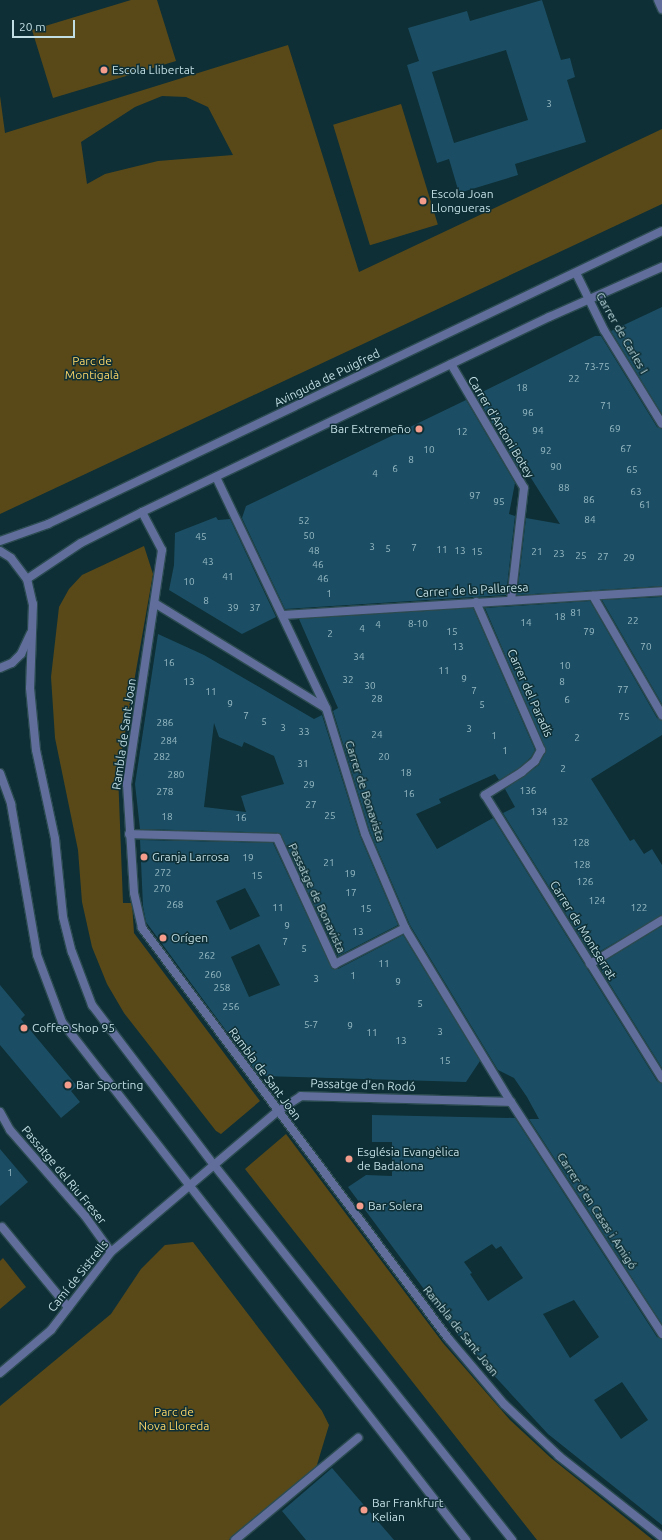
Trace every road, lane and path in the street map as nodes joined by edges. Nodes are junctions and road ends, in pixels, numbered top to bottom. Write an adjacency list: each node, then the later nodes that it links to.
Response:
1 (658, 0): 2 (street)
2 (662, 9)
3 (662, 231): 5 (street, Avinguda de Puigfred)
4 (662, 267): 6 (street)
5 (576, 273): 6 (street, Carrer de Carles I); 11 (street, Avinguda de Puigfred)
6 (589, 300): 7 (street); 8 (street, Carrer de Carles I)
7 (451, 364): 9 (street); 16 (street, Carrer d'Antoni Botey)
8 (662, 424)
9 (216, 477): 10 (street); 19 (street, Carrer de Bonavista)
10 (142, 512): 13 (street); 18 (street, Rambla de Sant Joan)
11 (0, 541)
12 (0, 551): 13 (street)
13 (27, 579): 20 (street)
14 (662, 590): 15 (street, Carrer de la Pallaresa)
15 (593, 596): 16 (street, Carrer de la Pallaresa); 23 (street)
16 (511, 600): 17 (street, Carrer de la Pallaresa)
17 (476, 602): 19 (street, Carrer de la Pallaresa); 26 (street, Carrer del Paradís)
18 (156, 604): 22 (street); 28 (street, Rambla de Sant Joan)
19 (282, 615): 22 (street, Carrer de Bonavista)
20 (33, 629): 21 (street); 36 (street)
21 (0, 668)
22 (326, 708): 30 (street, Carrer de Bonavista)
23 (662, 715)
24 (0, 773): 27 (street)
25 (0, 794): 27 (street)
26 (485, 795): 31 (street, Carrer de Montserrat)
27 (11, 804): 37 (street)
28 (129, 834): 30 (street, Passatge de Bonavista); 34 (street, Rambla de Sant Joan)
29 (662, 920): 31 (street)
30 (405, 928): 33 (street, Carrer de Bonavista)
31 (590, 964): 32 (street, Carrer de Montserrat)
32 (662, 1078)
33 (511, 1102): 34 (street, Passatge d'en Rodó); 41 (street, Carrer d'en Casas i Amigó)
34 (278, 1111): 36 (street, Passatge d'en Rodó); 44 (street, Rambla de Sant Joan)
35 (0, 1112): 39 (street, Passatge del Riu Freser)
36 (214, 1165): 37 (street, Camí de Sistrells); 47 (street)
37 (189, 1186): 39 (street, Camí de Sistrells); 46 (street)
38 (2, 1226): 40 (street)
39 (111, 1252): 40 (street, Camí de Sistrells)
40 (68, 1307): 42 (street, Camí de Sistrells)
41 (662, 1334)
42 (0, 1373)
43 (358, 1438): 45 (street)
44 (662, 1537)
45 (235, 1540)
46 (466, 1540)
47 (512, 1540)

